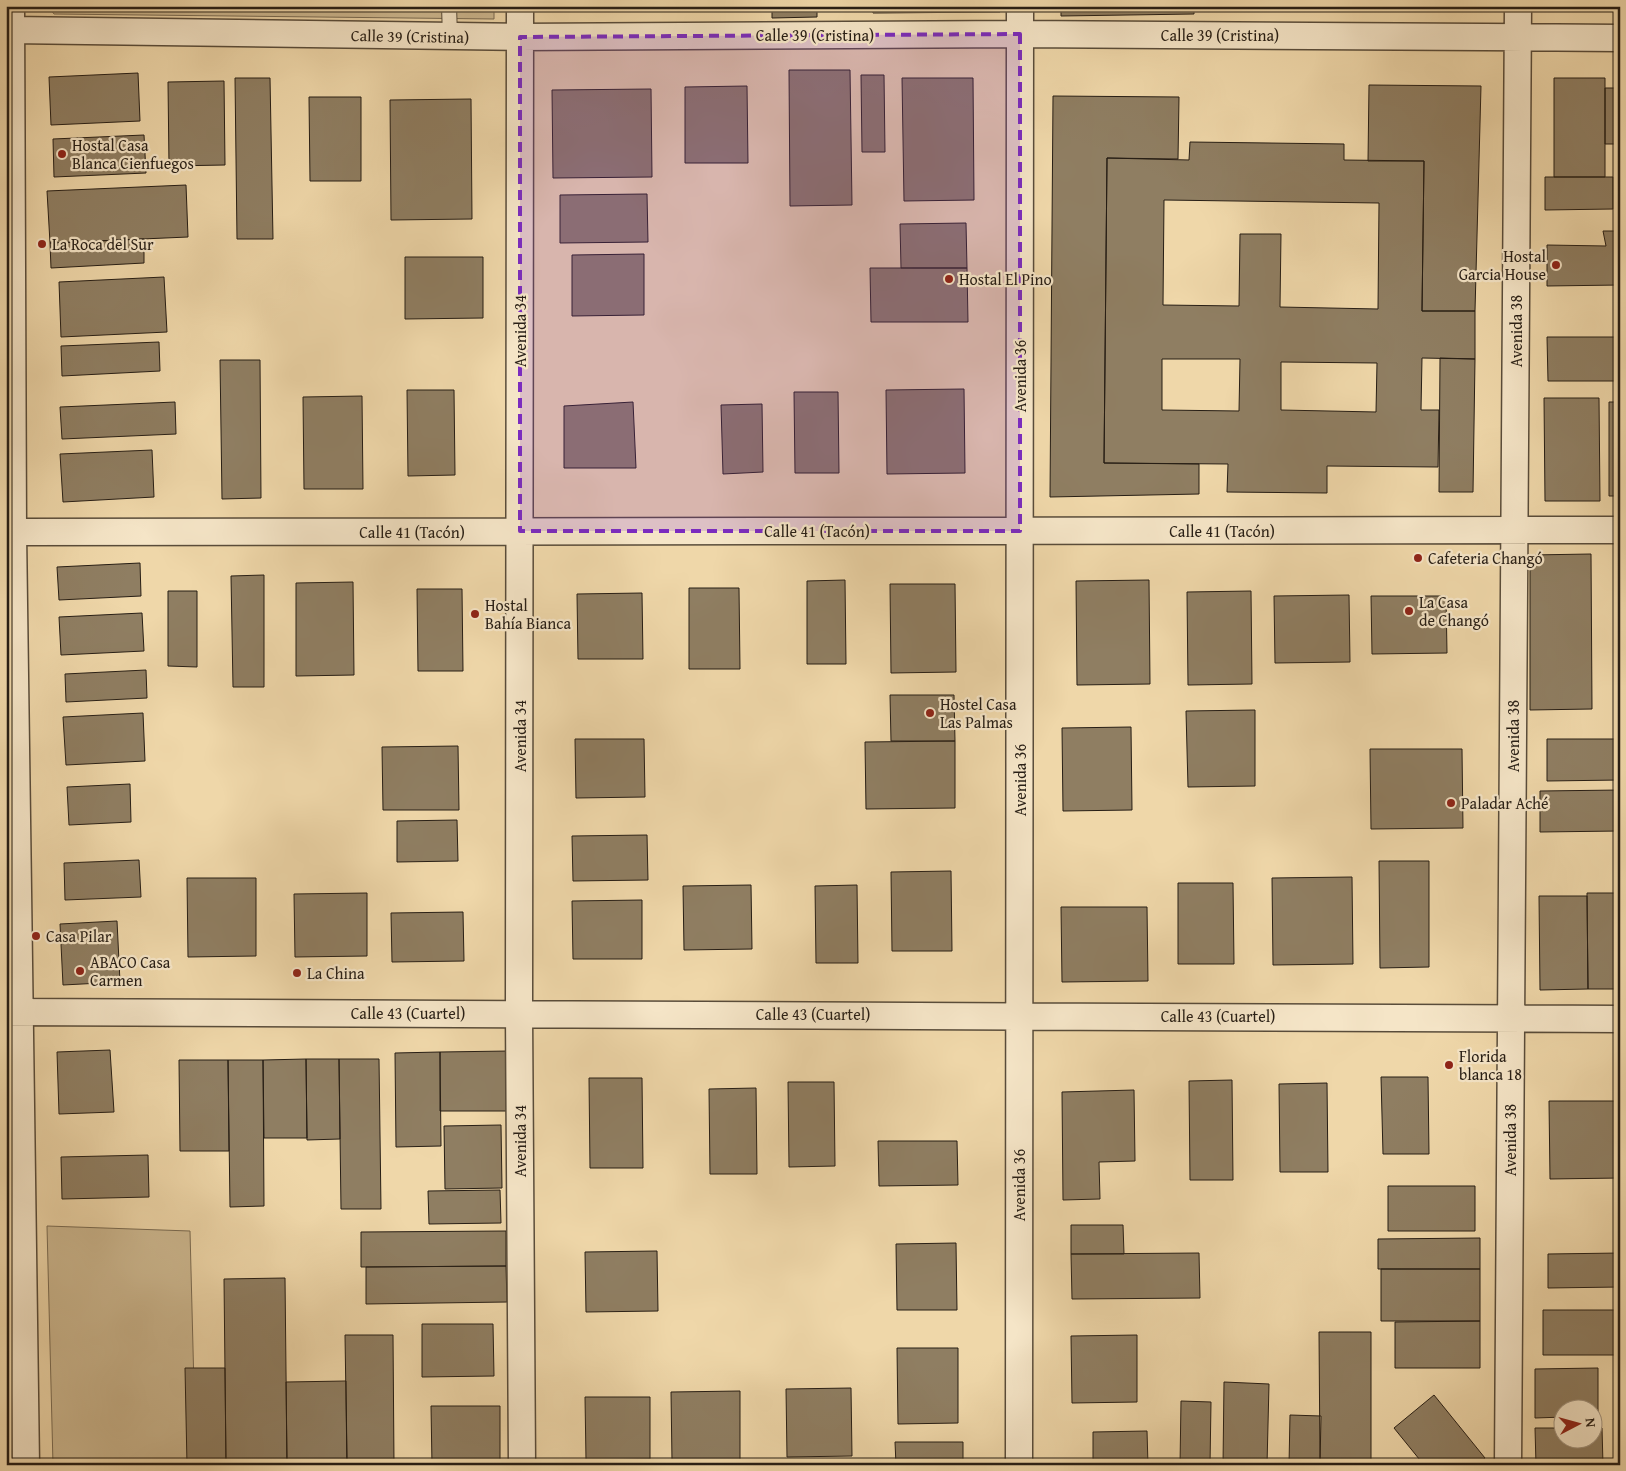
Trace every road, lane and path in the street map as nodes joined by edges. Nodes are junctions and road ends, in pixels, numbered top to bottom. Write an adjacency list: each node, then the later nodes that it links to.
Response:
1 (450, 6): 7 (lane)
2 (520, 6): 8 (street, Avenida 34)
3 (1020, 6): 6 (street, Avenida 36)
4 (1518, 6): 9 (street, Avenida 38)
5 (11, 18): 7 (street, Calle 39 (Cristina)); 15 (street)
6 (1020, 34): 8 (street, Calle 39 (Cristina)); 9 (street, Calle 39 (Cristina)); 13 (street, Avenida 36)
7 (450, 36): 8 (street, Calle 39 (Cristina))
8 (520, 37): 12 (street, Avenida 34)
9 (1518, 37): 10 (street, Calle 39 (Cristina)); 14 (street, Avenida 38)
10 (1620, 38)
11 (1620, 530): 14 (street, Calle 41 (Tacón))
12 (520, 531): 13 (street, Calle 41 (Tacón)); 15 (street, Calle 41 (Tacón)); 17 (street, Avenida 34)
13 (1020, 531): 14 (street, Calle 41 (Tacón)); 18 (street, Avenida 36)
14 (1515, 531): 19 (street, Avenida 38)
15 (13, 532): 16 (street)
16 (13, 1012): 17 (street, Calle 43 (Cuartel)); 21 (street)
17 (519, 1014): 18 (street, Calle 43 (Cuartel)); 22 (street, Avenida 34)
18 (1019, 1014): 19 (street, Calle 43 (Cuartel)); 23 (street, Avenida 36)
19 (1511, 1018): 20 (street, Calle 43 (Cuartel)); 24 (street, Avenida 38)
20 (1620, 1018)
21 (26, 1465)
22 (522, 1465)
23 (1019, 1465)
24 (1508, 1465)

